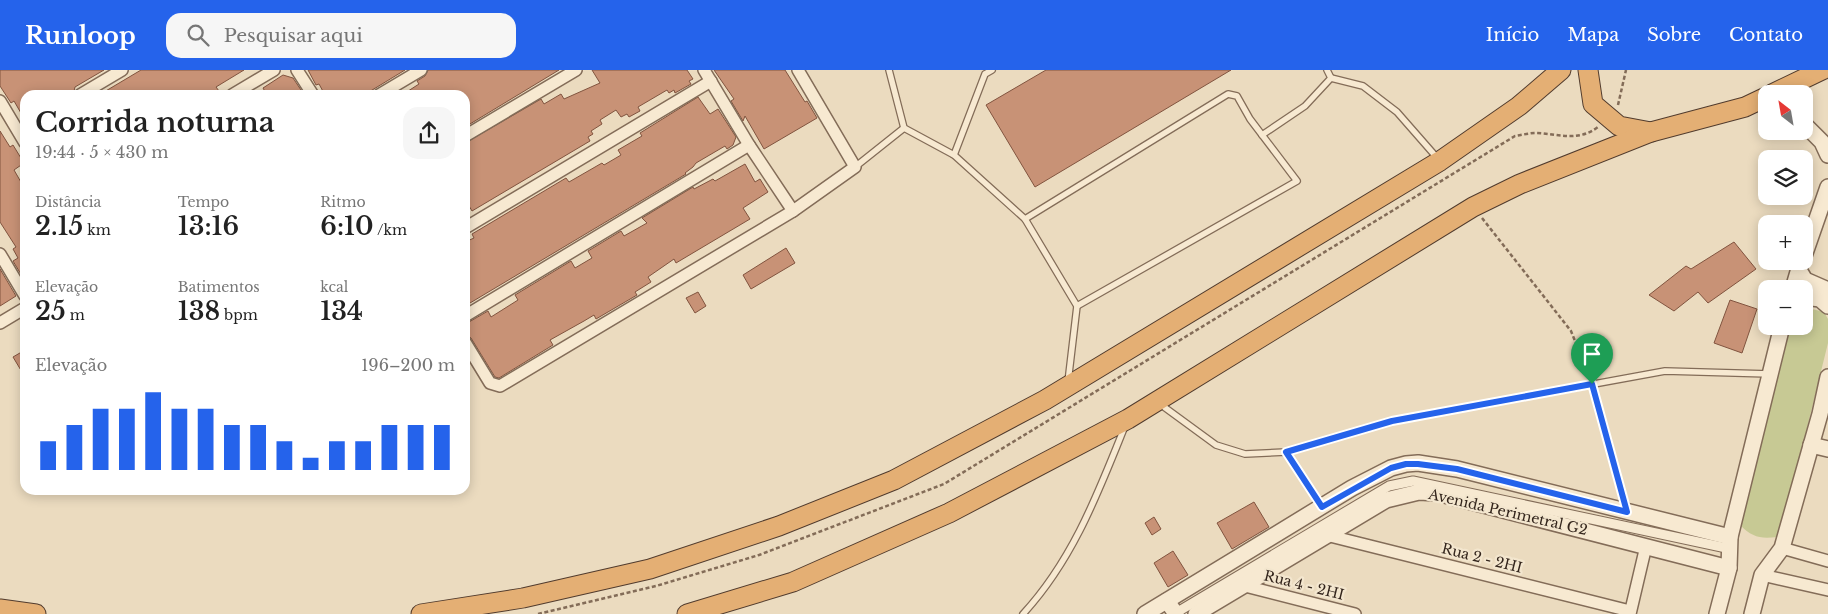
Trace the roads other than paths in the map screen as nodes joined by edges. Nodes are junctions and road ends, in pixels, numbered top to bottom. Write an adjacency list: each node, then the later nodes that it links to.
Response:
1 (122, 70): 17 (street)
2 (274, 70): 18 (street)
3 (297, 70): 19 (street)
4 (421, 70): 20 (street)
5 (576, 70): 28 (street)
6 (704, 70): 15 (street)
7 (798, 70): 35 (street)
8 (888, 70): 26 (lane)
9 (992, 70): 32 (lane)
10 (1327, 70): 14 (lane)
11 (1561, 70): 34 (highway)
12 (1588, 70): 27 (highway)
13 (1822, 70): 16 (highway)
14 (1331, 78): 30 (lane); 34 (lane)
15 (711, 81): 31 (street); 39 (street)
16 (1791, 85)
17 (88, 90)
18 (240, 90)
19 (310, 90)
20 (387, 90)
21 (0, 100): 25 (street)
22 (1758, 100): 23 (highway)
23 (1745, 107): 24 (street); 27 (highway)
24 (1758, 109)
25 (20, 127)
26 (904, 128): 32 (lane); 35 (lane)
27 (1651, 132): 56 (highway)
28 (470, 133)
29 (1813, 133): 33 (street)
30 (1262, 135): 38 (lane); 46 (lane)
31 (750, 145): 37 (street); 49 (street)
32 (954, 155): 38 (lane)
33 (1828, 155)
34 (1440, 161): 55 (highway)
35 (855, 167): 37 (street)
36 (1828, 187): 40 (street)
37 (793, 211): 52 (street)
38 (1025, 219): 46 (lane)
39 (470, 225)
40 (1813, 229)
41 (0, 254): 43 (street)
42 (1803, 270): 44 (street)
43 (20, 288)
44 (1828, 290)
45 (1813, 298): 47 (street)
46 (1078, 306): 55 (lane)
47 (1828, 306)
48 (20, 311): 50 (street)
49 (470, 313)
50 (0, 323)
51 (1780, 335): 53 (street)
52 (470, 350)
53 (1770, 374): 61 (lane); 64 (street)
54 (1828, 377): 57 (street)
55 (1068, 386): 78 (highway)
56 (1156, 402): 58 (highway); 61 (lane)
57 (1824, 415): 59 (street)
58 (1128, 419): 79 (highway); 80 (lane)
59 (1811, 445): 60 (street); 66 (street)
60 (1828, 449)
61 (1286, 452): 62 (lane)
62 (1322, 507): 64 (street, Avenida Perimetral G2); 70 (street, Avenida Perimetral G2)
63 (1326, 535): 65 (street, Avenida Perimetral G2); 71 (street, Avenida Perimetral G2); 76 (street, Rua 2 - 2HI)
64 (1730, 543): 68 (street); 73 (street)
65 (1646, 546): 68 (street, Avenida Perimetral G2); 76 (street)
66 (1782, 548): 67 (street); 69 (street)
67 (1828, 561)
68 (1728, 568): 84 (street)
69 (1762, 574): 72 (street); 85 (street)
70 (1198, 582): 73 (street); 75 (street, Avenida Perimetral G2)
71 (1245, 586): 73 (street, Avenida Perimetral G2); 83 (street, Rua 4 - 2HI)
72 (1828, 590)
73 (1208, 600): 75 (street); 82 (street, Avenida Perimetral G2)
74 (0, 609): 77 (highway)
75 (1173, 610): 81 (street, Avenida Perimetral G2)
76 (1630, 612)
77 (36, 614)
78 (421, 614)
79 (687, 614)
80 (1023, 614)
81 (1145, 614)
82 (1196, 614)
83 (1355, 614)
84 (1717, 614)
85 (1752, 614)

